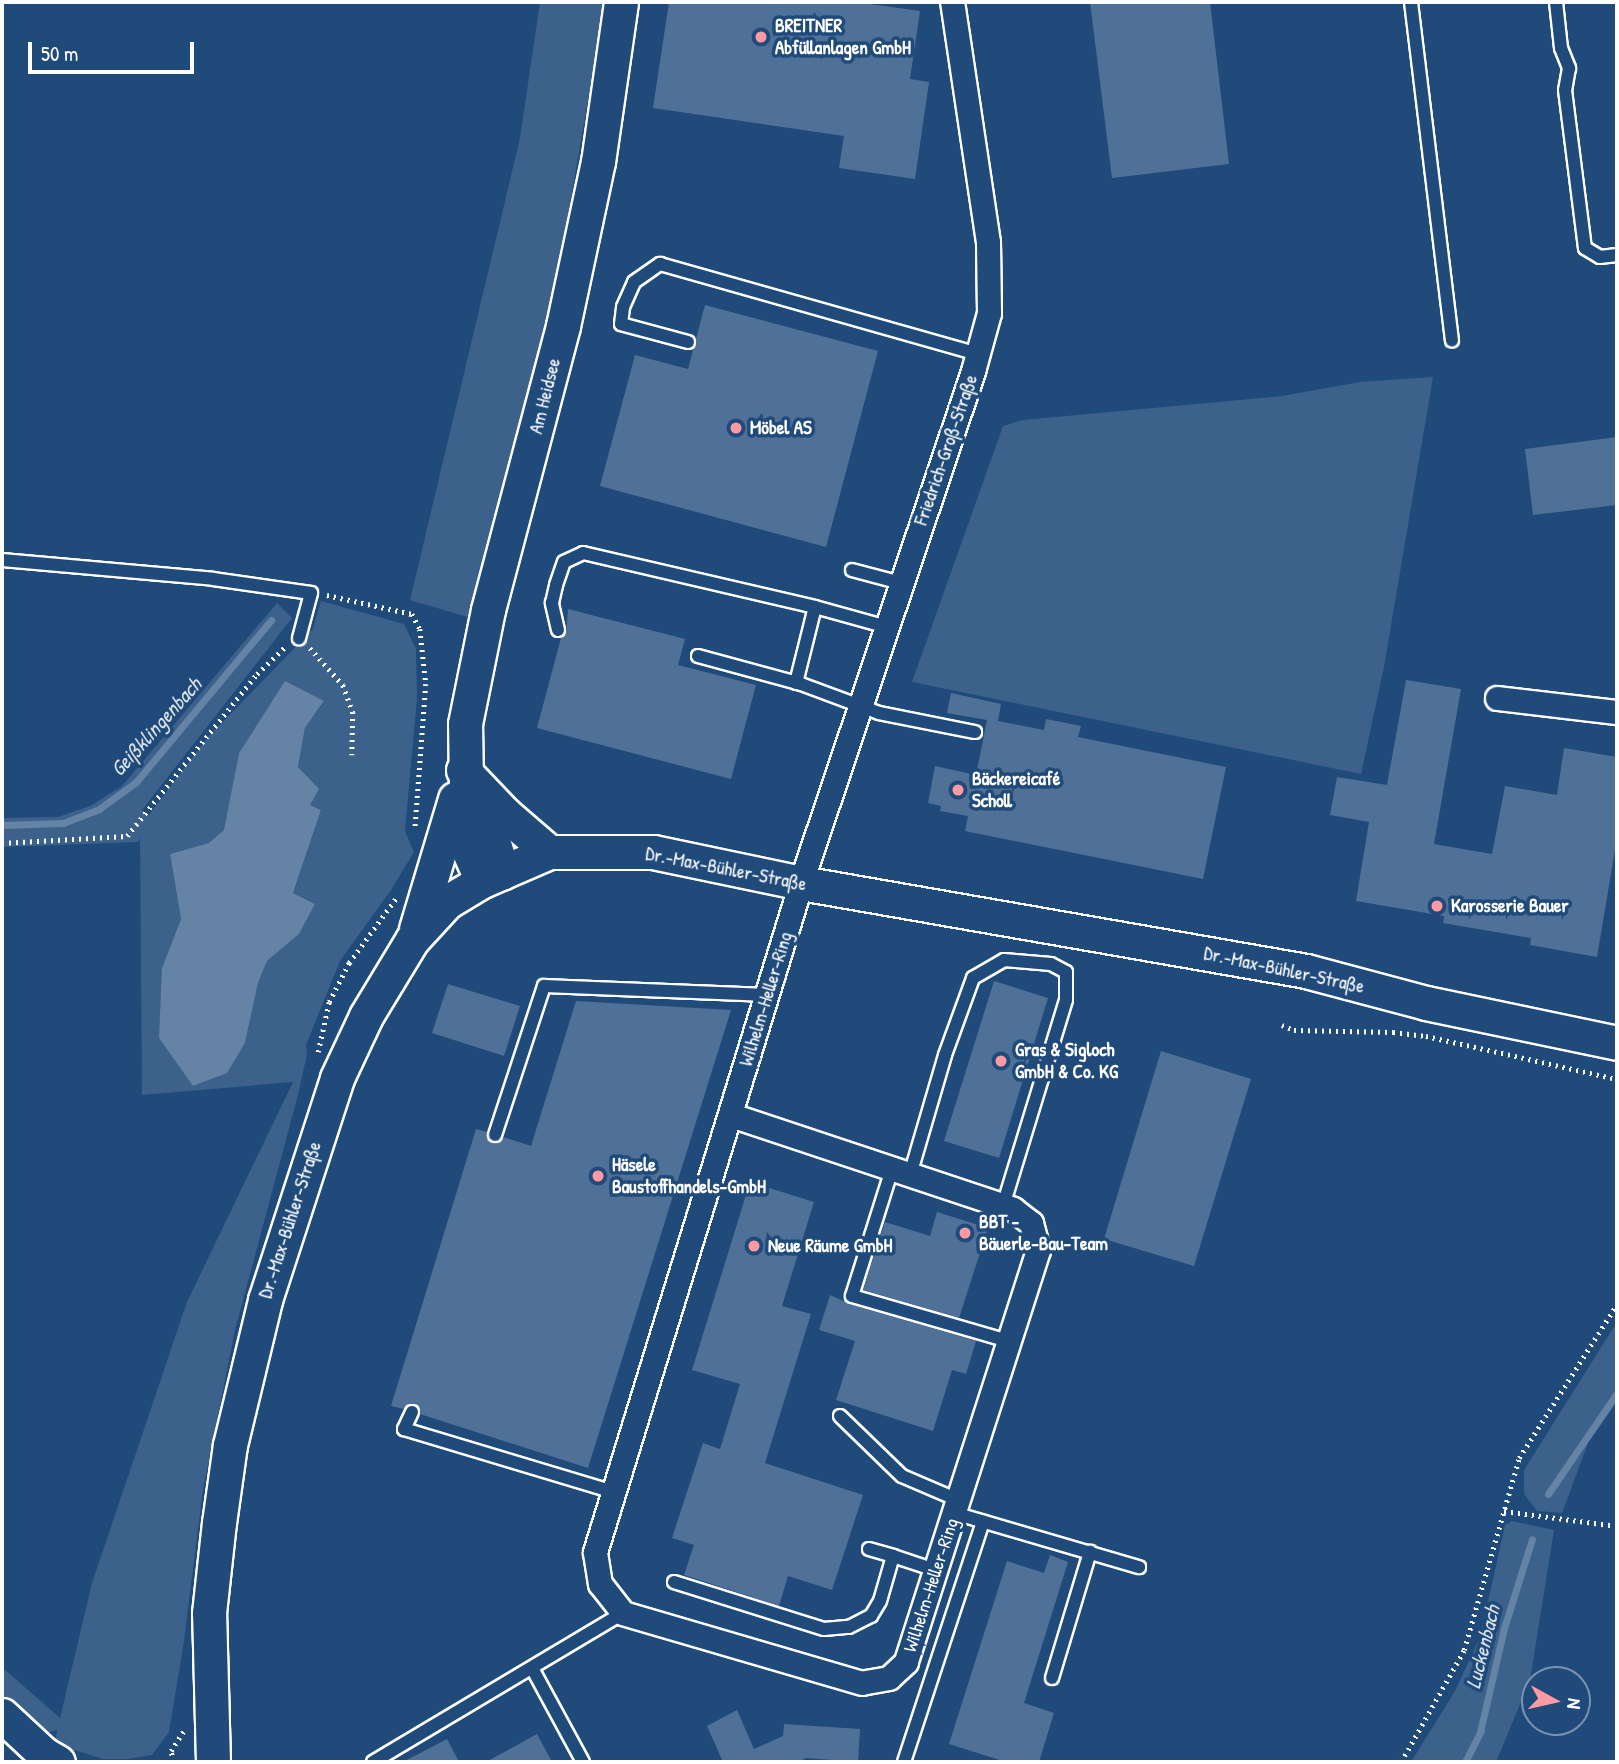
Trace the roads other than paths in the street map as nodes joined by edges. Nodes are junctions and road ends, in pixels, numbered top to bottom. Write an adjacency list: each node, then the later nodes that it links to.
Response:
1 (621, 2): 22 (main road, Am Heidsee)
2 (952, 2): 8 (street, Friedrich-Groß-Straße)
3 (1411, 2): 6 (lane)
4 (1556, 2): 5 (lane)
5 (1617, 255)
6 (1452, 341)
7 (688, 342): 8 (lane)
8 (978, 354): 11 (street, Friedrich-Groß-Straße)
9 (2, 561): 15 (lane)
10 (852, 570): 11 (lane)
11 (901, 583): 13 (street, Friedrich-Groß-Straße)
12 (815, 607): 13 (lane); 14 (lane); 17 (lane)
13 (887, 626): 19 (street, Friedrich-Groß-Straße)
14 (558, 630)
15 (299, 638)
16 (698, 656): 17 (lane)
17 (796, 683): 19 (lane)
18 (1497, 698): 20 (street)
19 (861, 704): 21 (lane); 25 (street, Friedrich-Groß-Straße)
20 (1617, 712)
21 (975, 732)
22 (464, 779): 23 (main road); 24 (main road, Am Heidsee); 26 (main road)
23 (549, 852): 24 (main road, Dr.-Max-Bühler-Straße); 25 (main road, Dr.-Max-Bühler-Straße)
24 (493, 876): 26 (main road, Dr.-Max-Bühler-Straße)
25 (801, 883): 27 (street, Wilhelm-Heller-Ring); 28 (main road, Dr.-Max-Bühler-Straße)
26 (412, 940): 50 (main road, Dr.-Max-Bühler-Straße)
27 (768, 995): 29 (street, Wilhelm-Heller-Ring); 30 (lane)
28 (1617, 1043)
29 (731, 1115): 31 (street, Wilhelm-Heller-Ring); 36 (street, Wilhelm-Heller-Ring)
30 (495, 1135)
31 (901, 1172): 32 (street, Wilhelm-Heller-Ring); 32 (lane); 33 (lane)
32 (1003, 1206): 33 (street, Wilhelm-Heller-Ring)
33 (1008, 1341): 37 (street, Wilhelm-Heller-Ring)
34 (412, 1412): 36 (lane)
35 (840, 1416): 37 (lane)
36 (614, 1492): 45 (street, Wilhelm-Heller-Ring)
37 (956, 1506): 38 (lane); 43 (street, Wilhelm-Heller-Ring)
38 (983, 1522): 40 (lane); 53 (lane)
39 (869, 1549): 41 (lane)
40 (1090, 1552): 42 (lane); 47 (lane)
41 (893, 1556): 43 (lane); 44 (lane)
42 (1139, 1567)
43 (935, 1570): 45 (street, Wilhelm-Heller-Ring)
44 (674, 1582)
45 (624, 1613): 46 (lane)
46 (532, 1668): 51 (lane); 52 (lane)
47 (1052, 1678)
48 (2, 1715): 49 (main road)
49 (58, 1762)
50 (213, 1762)
51 (373, 1762)
52 (583, 1762)
53 (904, 1762)

